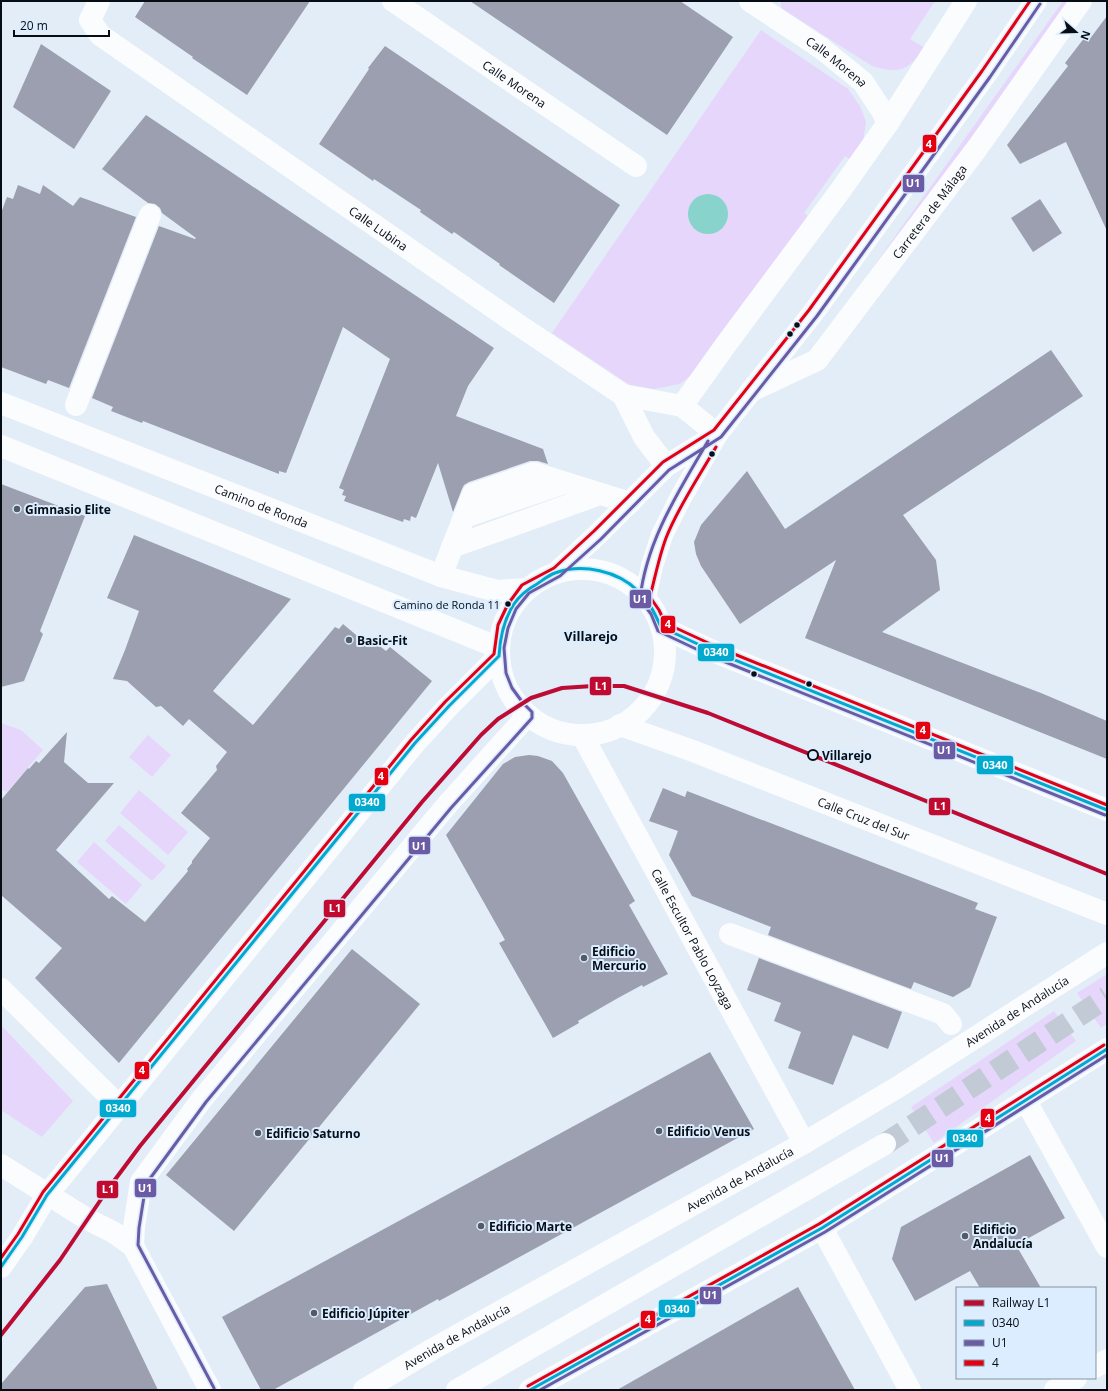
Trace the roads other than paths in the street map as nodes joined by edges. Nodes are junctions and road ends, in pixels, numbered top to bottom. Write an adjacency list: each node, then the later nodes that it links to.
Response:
1 (393, 1): 8 (main road, Calle Morena)
2 (966, 1): 7 (main road)
3 (1036, 1): 10 (main road, Carretera de Málaga)
4 (1081, 1): 10 (main road, Carretera de Málaga)
5 (757, 3): 7 (main road, Calle Morena)
6 (94, 11): 11 (main road, Calle Lubina)
7 (888, 123): 14 (main road)
8 (636, 166)
9 (150, 215): 13 (main road)
10 (751, 391): 15 (main road, Carretera de Málaga)
11 (623, 395): 14 (main road, Calle Lubina); 17 (main road)
12 (1, 403): 22 (main road, Camino de Ronda)
13 (76, 405)
14 (682, 406): 15 (main road)
15 (717, 434): 17 (main road, Carretera de Málaga); 24 (main road, Carretera de Málaga)
16 (1, 446): 26 (main road)
17 (666, 466): 19 (main road, Carretera de Málaga)
18 (600, 494): 19 (main road); 20 (main road); 20 (main road)
19 (630, 503): 21 (main road, Carretera de Málaga)
20 (452, 548): 22 (main road)
21 (557, 572): 23 (main road); 24 (main road)
22 (441, 576): 23 (main road, Camino de Ronda)
23 (526, 589): 26 (main road)
24 (645, 598): 25 (main road)
25 (662, 627): 28 (main road); 30 (main road)
26 (499, 652): 27 (main road); 38 (main road)
27 (528, 715): 29 (main road); 44 (main road)
28 (620, 726): 29 (main road); 31 (main road, Calle Cruz del Sur)
29 (582, 735): 39 (main road, Calle Escultor Pablo Loyzaga)
30 (1107, 810)
31 (1107, 914)
32 (730, 934): 35 (main road)
33 (1107, 953): 39 (main road, Avenida de Andalucía)
34 (1, 989): 38 (main road)
35 (951, 1024)
36 (1107, 1049): 37 (main road)
37 (1026, 1101): 43 (main road); 45 (main road)
38 (119, 1106): 42 (main road)
39 (804, 1143): 51 (main road, Avenida de Andalucía)
40 (885, 1144): 52 (main road)
41 (1, 1165): 42 (main road)
42 (46, 1195): 44 (main road); 46 (main road)
43 (822, 1228): 53 (main road); 54 (main road)
44 (133, 1246): 50 (main road)
45 (1107, 1247)
46 (1, 1267)
47 (1107, 1360): 48 (main road)
48 (1096, 1366)
49 (1074, 1379): 55 (main road)
50 (210, 1390)
51 (364, 1390)
52 (457, 1390)
53 (530, 1390)
54 (910, 1390)
55 (1055, 1390)

